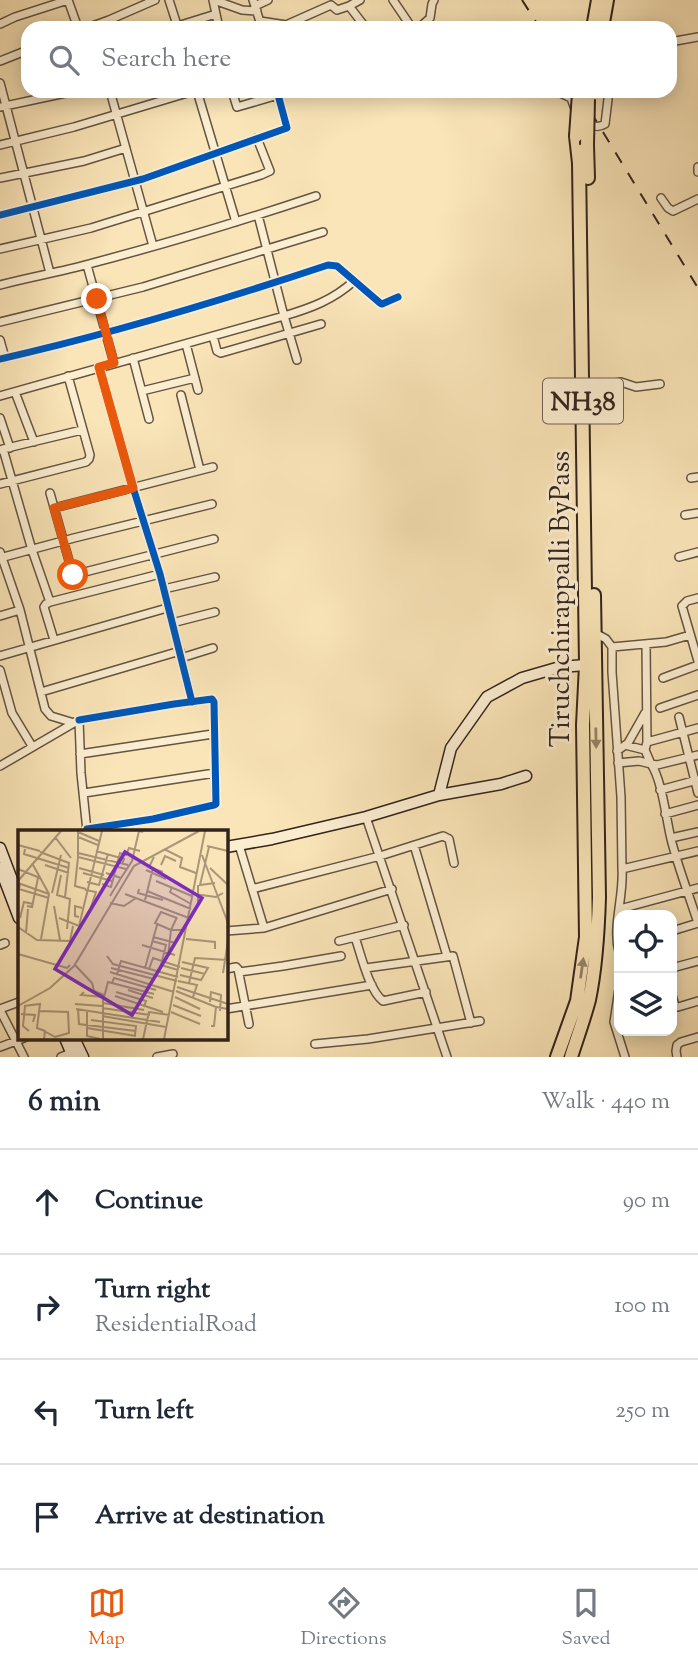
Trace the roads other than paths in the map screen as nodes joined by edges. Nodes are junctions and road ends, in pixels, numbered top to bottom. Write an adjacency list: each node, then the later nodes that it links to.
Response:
1 (68, 0): 14 (street); 25 (street)
2 (155, 0): 15 (street)
3 (169, 0): 16 (street)
4 (214, 0): 11 (street); 13 (street)
5 (268, 0): 11 (street)
6 (360, 0): 12 (street)
7 (393, 0): 21 (street)
8 (434, 0): 22 (street)
9 (598, 0): 23 (highway)
10 (607, 0): 24 (highway)
11 (255, 6)
12 (349, 6): 19 (street); 20 (street)
13 (216, 14): 17 (street); 18 (street)
14 (76, 21)
15 (106, 21)
16 (174, 21)
17 (194, 21)
18 (218, 21)
19 (295, 21)
20 (361, 21)
21 (407, 21)
22 (427, 21)
23 (594, 21)
24 (603, 21)
25 (0, 24)
26 (698, 37): 27 (street)
27 (677, 41)
28 (21, 54): 29 (street)
29 (0, 61)
30 (0, 83): 42 (street)
31 (29, 98): 42 (street)
32 (112, 98): 43 (street)
33 (171, 98): 43 (street)
34 (197, 98): 48 (street)
35 (234, 98): 36 (street)
36 (263, 98)
37 (278, 98): 44 (street)
38 (571, 98): 41 (street)
39 (583, 98): 139 (highway, Tiruchchirappalli ByPass / NH38, bridge)
40 (584, 98): 125 (highway, Tiruchchirappalli ByPass / NH38, bridge)
41 (608, 98)
42 (3, 107): 45 (street)
43 (117, 114): 45 (street); 47 (street)
44 (257, 138): 48 (street); 52 (street)
45 (15, 141): 46 (street); 49 (street)
46 (0, 145)
47 (126, 148): 49 (street); 51 (street)
48 (215, 154): 51 (street); 52 (street)
49 (24, 173): 50 (street); 56 (street)
50 (0, 178)
51 (135, 181): 56 (street); 57 (street)
52 (225, 186): 57 (street); 60 (street)
53 (316, 196): 59 (street)
54 (661, 198): 55 (street)
55 (698, 199)
56 (33, 207): 58 (street); 62 (street)
57 (144, 212): 62 (street); 63 (street)
58 (0, 215)
59 (258, 215): 60 (street); 65 (street)
60 (236, 222): 63 (street)
61 (323, 232): 65 (street)
62 (41, 239): 64 (street); 67 (street)
63 (153, 246): 66 (street)
64 (0, 249)
65 (267, 249): 69 (street); 72 (street)
66 (87, 265): 67 (street); 72 (street)
67 (50, 273): 70 (street)
68 (354, 281): 69 (street); 71 (street); 73 (street)
69 (276, 283): 73 (street); 76 (street)
70 (0, 285)
71 (398, 297)
72 (97, 299): 74 (street); 76 (street)
73 (284, 316): 77 (street); 78 (street)
74 (0, 322)
75 (321, 324): 77 (street)
76 (106, 333): 82 (street); 84 (street)
77 (290, 333): 78 (street); 83 (street)
78 (213, 336): 80 (street)
79 (0, 340): 82 (street)
80 (186, 344): 81 (street); 87 (street)
81 (133, 358): 84 (street); 91 (street)
82 (2, 359)
83 (297, 360)
84 (114, 363): 85 (street)
85 (99, 367): 86 (street); 104 (street)
86 (68, 376): 92 (street); 97 (street)
87 (195, 378): 90 (street); 91 (street)
88 (611, 384): 89 (street)
89 (660, 384)
90 (198, 390)
91 (142, 391): 96 (street)
92 (15, 392): 93 (street); 98 (street)
93 (0, 396)
94 (181, 396): 101 (street)
95 (0, 418): 99 (street)
96 (149, 419)
97 (82, 430): 98 (street); 102 (street)
98 (34, 442): 99 (street)
99 (4, 449): 102 (street)
100 (213, 467): 101 (street)
101 (200, 470): 104 (street)
102 (13, 481): 103 (street); 113 (street)
103 (0, 484)
104 (133, 488): 107 (street); 110 (street)
105 (50, 493): 107 (street)
106 (212, 504): 110 (street)
107 (54, 508): 112 (street)
108 (698, 513): 109 (street)
109 (685, 515)
110 (144, 521): 112 (street); 115 (street)
111 (214, 539): 115 (street)
112 (63, 541): 113 (street); 115 (street)
113 (32, 550): 116 (street); 122 (street)
114 (698, 552): 117 (street)
115 (154, 554): 118 (street)
116 (0, 556): 124 (street)
117 (679, 557)
118 (160, 574): 120 (street); 122 (street)
119 (215, 577): 120 (street)
120 (164, 589): 123 (street)
121 (698, 598): 130 (street)
122 (50, 603): 131 (street)
123 (167, 608): 128 (street); 131 (street)
124 (20, 610): 127 (street); 134 (street)
125 (594, 610): 129 (highway, Tiruchchirappalli ByPass / NH38); 139 (street, Tiruchchirappalli ByPass)
126 (215, 612): 128 (street)
127 (0, 616)
128 (172, 623): 136 (street)
129 (594, 633): 133 (street); 139 (highway, Tiruchchirappalli ByPass / NH38)
130 (690, 635): 132 (street); 138 (street)
131 (54, 640): 134 (street)
132 (646, 644): 133 (street); 146 (street)
133 (612, 647): 155 (street)
134 (30, 648): 137 (street); 142 (street)
135 (213, 648): 136 (street)
136 (180, 654): 142 (street); 144 (street)
137 (0, 656)
138 (698, 663): 141 (street)
139 (591, 667): 168 (street); 230 (highway, Tiruchchirappalli ByPass, one-way to 139); 231 (highway, Tiruchchirappalli ByPass / NH38, one-way to 231)
140 (0, 670): 153 (street)
141 (663, 678)
142 (41, 692): 148 (street)
143 (698, 697): 145 (street)
144 (192, 702): 148 (street); 151 (street)
145 (660, 708)
146 (646, 710): 152 (street); 154 (street)
147 (679, 718): 150 (street)
148 (77, 721): 153 (street); 156 (street)
149 (698, 728): 150 (street)
150 (683, 732): 154 (street); 158 (street)
151 (214, 734): 156 (street); 162 (street)
152 (625, 745): 154 (street); 155 (street)
153 (32, 746): 161 (street)
154 (646, 746): 160 (street)
155 (617, 751): 159 (street)
156 (80, 754): 166 (street)
157 (698, 755): 158 (street)
158 (688, 757): 160 (street); 164 (street)
159 (618, 763): 160 (street); 183 (street)
160 (650, 764): 165 (street)
161 (0, 766)
162 (215, 773): 166 (street); 172 (street)
163 (526, 776): 168 (street)
164 (696, 780): 165 (street); 167 (street)
165 (660, 790): 170 (street)
166 (84, 793): 172 (street)
167 (698, 793)
168 (439, 794): 171 (street)
169 (698, 805): 170 (street)
170 (665, 814): 174 (street)
171 (366, 817): 175 (street); 180 (street)
172 (87, 830)
173 (698, 832): 174 (street)
174 (671, 838): 181 (street)
175 (239, 845): 177 (street); 186 (street)
176 (414, 845): 180 (street); 182 (street); 200 (street)
177 (228, 847)
178 (0, 848): 184 (street)
179 (698, 851): 181 (street)
180 (380, 856): 186 (street); 187 (street)
181 (676, 857): 183 (street); 189 (street)
182 (454, 863)
183 (622, 869): 191 (street)
184 (8, 872): 188 (street); 190 (street)
185 (698, 888): 189 (street)
186 (252, 889): 194 (street)
187 (391, 889): 193 (street); 194 (street)
188 (4, 891): 192 (street)
189 (687, 891): 191 (street); 195 (street)
190 (18, 896)
191 (620, 909)
192 (18, 916)
193 (404, 925): 197 (street); 201 (street)
194 (264, 928): 196 (street)
195 (677, 929)
196 (228, 931)
197 (355, 937): 198 (street); 204 (street)
198 (339, 941)
199 (341, 956): 206 (street)
200 (447, 956): 201 (street); 216 (street)
201 (416, 960): 204 (street); 208 (street)
202 (698, 961): 203 (street)
203 (677, 967)
204 (366, 968): 207 (street)
205 (228, 969): 206 (street)
206 (239, 972): 211 (street)
207 (372, 985): 208 (street); 211 (street)
208 (426, 992): 218 (street)
209 (698, 1001): 212 (street)
210 (18, 1002): 214 (street)
211 (245, 1006): 213 (street); 217 (street)
212 (677, 1007)
213 (228, 1009)
214 (0, 1010): 219 (street)
215 (481, 1021): 216 (street)
216 (471, 1023): 218 (street)
217 (249, 1024)
218 (437, 1028): 224 (street); 229 (street)
219 (18, 1036)
220 (618, 1036): 232 (street)
221 (698, 1037): 233 (street)
222 (18, 1040): 225 (street)
223 (75, 1040): 227 (street)
224 (315, 1045)
225 (0, 1047)
226 (173, 1054): 228 (street)
227 (83, 1057)
228 (157, 1057)
229 (447, 1057)
230 (557, 1057)
231 (571, 1057)
232 (625, 1057)
233 (677, 1057)

